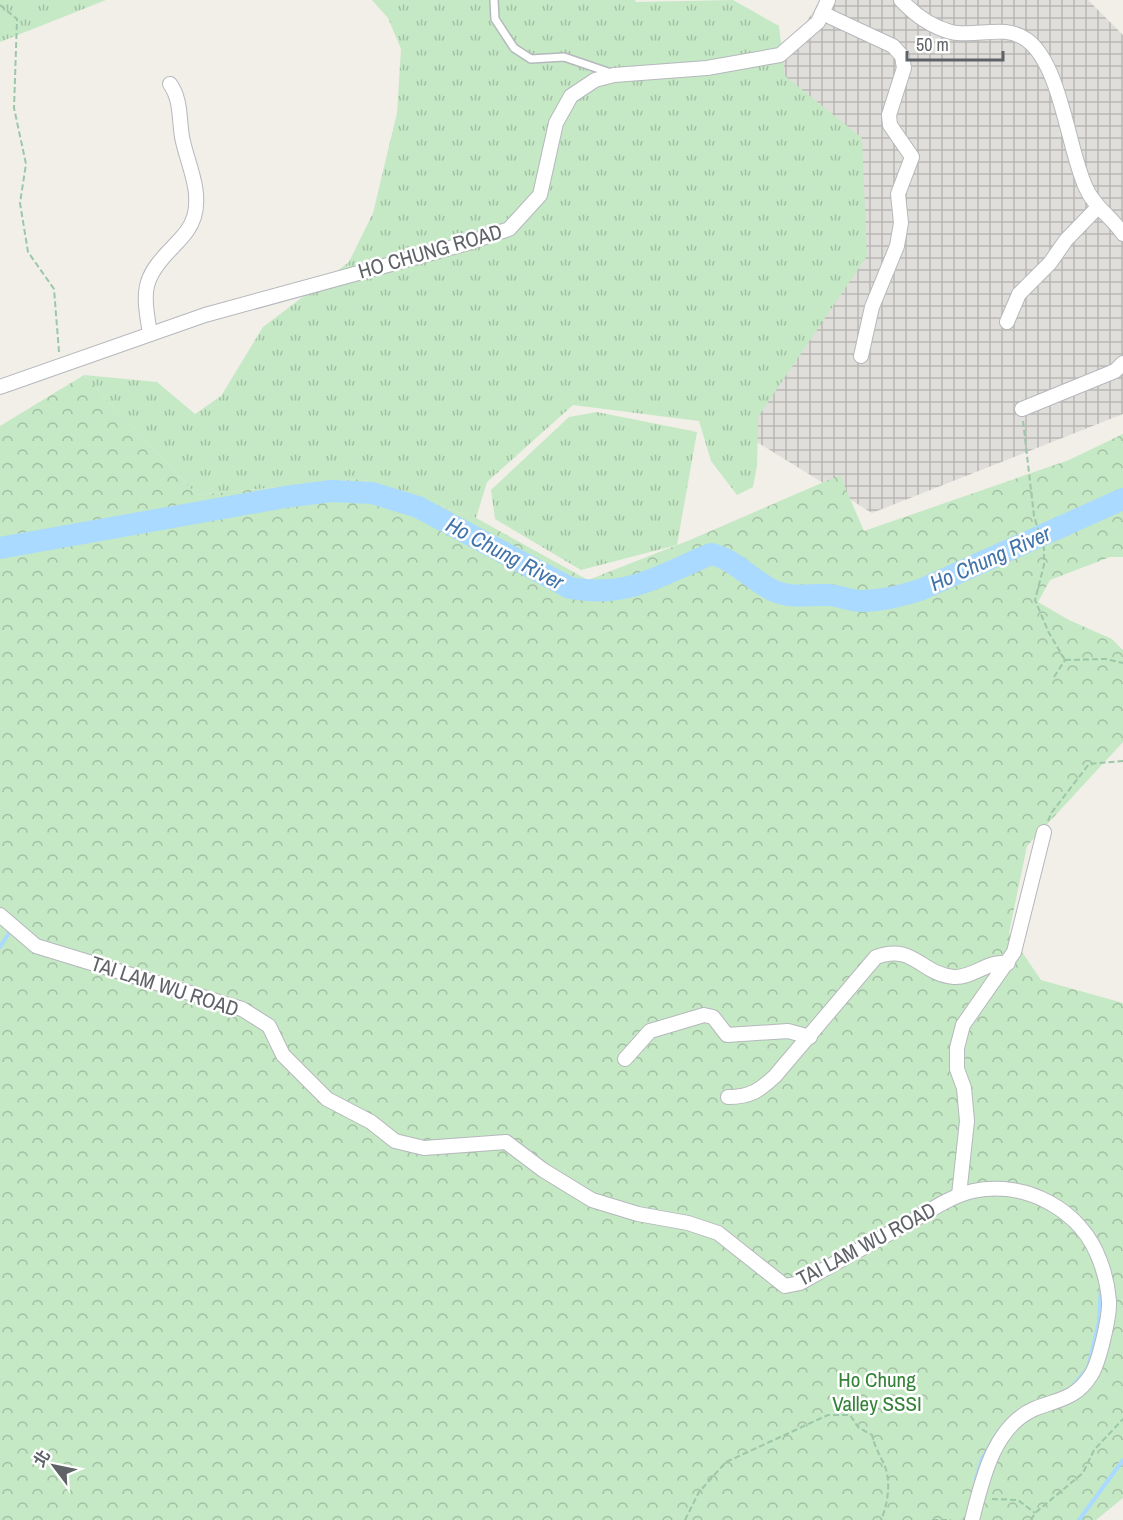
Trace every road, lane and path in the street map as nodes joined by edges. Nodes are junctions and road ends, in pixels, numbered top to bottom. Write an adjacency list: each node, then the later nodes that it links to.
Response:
1 (494, 0): 5 (lane)
2 (901, 0): 7 (street)
3 (0, 5): 13 (path)
4 (825, 7): 5 (street, HO CHUNG ROAD); 11 (street)
5 (614, 75): 10 (street, HO CHUNG ROAD)
6 (170, 84): 10 (street)
7 (1098, 207): 8 (street); 9 (street)
8 (1123, 234)
9 (1007, 322)
10 (150, 334): 13 (street, HO CHUNG ROAD)
11 (861, 356)
12 (1123, 363): 15 (street)
13 (60, 365): 14 (street, HO CHUNG ROAD)
14 (0, 387)
15 (1022, 409): 16 (path)
16 (1065, 660): 17 (path); 18 (path)
17 (1123, 663)
18 (1054, 676)
19 (1123, 761): 20 (path)
20 (1044, 832): 22 (street)
21 (0, 915): 26 (street, TAI LAM WU ROAD)
22 (1008, 963): 23 (street); 26 (street)
23 (810, 1037): 24 (street); 25 (street)
24 (626, 1059)
25 (728, 1097)
26 (959, 1195): 28 (street, TAI LAM WU ROAD)
27 (1123, 1419): 29 (path)
28 (978, 1499): 29 (path); 34 (street, TAI LAM WU ROAD)
29 (1035, 1513): 35 (path)
30 (685, 1520): 31 (path)
31 (881, 1520)
32 (932, 1520): 33 (path)
33 (951, 1520)
34 (972, 1520)
35 (1031, 1520)

